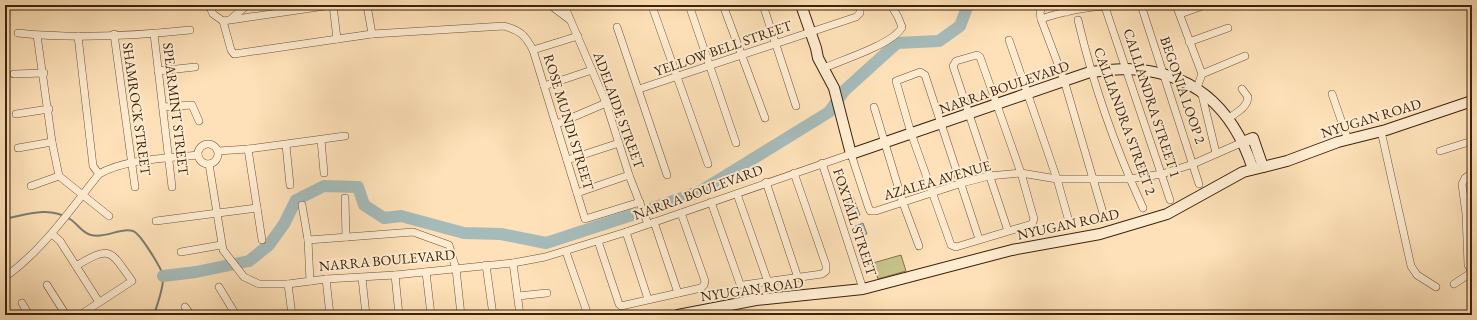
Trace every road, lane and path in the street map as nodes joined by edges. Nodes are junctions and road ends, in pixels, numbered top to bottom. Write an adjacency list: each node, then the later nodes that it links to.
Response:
1 (209, 5): 22 (street)
2 (247, 5): 22 (street)
3 (332, 5): 22 (street); 36 (street)
4 (367, 5): 32 (street)
5 (550, 5): 23 (street)
6 (564, 5): 23 (street, ADELAIDE STREET)
7 (689, 5): 44 (street)
8 (723, 5): 42 (street)
9 (763, 5): 39 (street)
10 (801, 5): 28 (main road)
11 (860, 5): 28 (street, YELLOW BELL STREET)
12 (891, 5): 45 (street)
13 (1043, 5): 21 (street)
14 (1060, 5): 19 (street)
15 (1141, 5): 53 (street, BEGONIA LOOP 2)
16 (1176, 5): 20 (street)
17 (1204, 5): 20 (street)
18 (653, 9): 55 (street)
19 (1067, 12): 21 (street); 47 (street, CALLIANDRA STREET 1)
20 (1180, 14): 38 (street)
21 (1041, 19): 56 (street)
22 (227, 20): 36 (street)
23 (570, 20): 35 (street, ADELAIDE STREET)
24 (1078, 20): 50 (street, CALLIANDRA STREET 2)
25 (617, 27): 59 (street)
26 (1228, 28): 38 (street)
27 (190, 30): 31 (street)
28 (810, 32): 39 (street, YELLOW BELL STREET); 40 (main road)
29 (18, 33): 33 (street)
30 (114, 34): 31 (street); 34 (street); 100 (street, SHAMROCK STREET)
31 (154, 34): 49 (street, SPEARMINT STREET)
32 (372, 34): 36 (street); 41 (street, ROSE MUNDI STREET)
33 (37, 35): 34 (street); 51 (street)
34 (78, 36): 109 (street)
35 (578, 36): 41 (street); 48 (street, ADELAIDE STREET)
36 (337, 39)
37 (1009, 40): 62 (street)
38 (1189, 42): 54 (street)
39 (775, 44): 42 (street, YELLOW BELL STREET); 67 (street)
40 (816, 48): 45 (main road); 58 (main road)
41 (533, 50): 57 (street, ROSE MUNDI STREET)
42 (742, 55): 44 (street, YELLOW BELL STREET); 73 (street)
43 (1245, 56): 54 (street)
44 (709, 66): 55 (street, YELLOW BELL STREET); 87 (street)
45 (826, 66): 58 (main road)
46 (195, 67): 49 (street)
47 (1126, 69): 50 (main road, NARRA BOULEVARD); 53 (main road, NARRA BOULEVARD); 110 (street, CALLIANDRA STREET 1)
48 (592, 70): 57 (street); 65 (street, ADELAIDE STREET)
49 (158, 72): 68 (street, SPEARMINT STREET)
50 (1090, 72): 56 (main road, NARRA BOULEVARD); 117 (street, CALLIANDRA STREET 2)
51 (44, 73): 52 (street); 70 (street)
52 (14, 74)
53 (1164, 74): 61 (main road, NARRA BOULEVARD); 103 (street, BEGONIA LOOP 2)
54 (1202, 74): 61 (street)
55 (677, 77): 59 (street, YELLOW BELL STREET); 102 (street)
56 (1064, 80): 62 (main road, NARRA BOULEVARD); 115 (street)
57 (544, 86): 76 (street, ROSE MUNDI STREET)
58 (833, 86): 95 (main road)
59 (639, 89): 111 (street)
60 (1242, 89): 74 (street)
61 (1199, 90): 74 (main road, NARRA BOULEVARD); 94 (street)
62 (1027, 93): 66 (main road, NARRA BOULEVARD); 116 (street)
63 (1332, 94): 82 (street)
64 (1472, 101): 78 (main road, NYUGAN ROAD)
65 (606, 103): 76 (street); 86 (street, ADELAIDE STREET)
66 (997, 105): 72 (main road, NARRA BOULEVARD); 72 (street); 107 (street)
67 (796, 106)
68 (162, 107): 75 (street); 97 (street, SPEARMINT STREET)
69 (874, 107): 84 (street)
70 (49, 109): 71 (street); 83 (street)
71 (16, 114)
72 (969, 115): 77 (main road, NARRA BOULEVARD); 114 (street)
73 (765, 118)
74 (1229, 118): 85 (main road, NARRA BOULEVARD)
75 (200, 121)
76 (557, 124): 98 (street, ROSE MUNDI STREET)
77 (942, 124): 79 (main road, NARRA BOULEVARD); 79 (street); 119 (street)
78 (1381, 131): 82 (main road, NYUGAN ROAD); 175 (street)
79 (911, 133): 84 (main road, NARRA BOULEVARD); 126 (street)
80 (345, 136): 81 (street)
81 (320, 140): 89 (street); 105 (street)
82 (1348, 140): 104 (main road, NYUGAN ROAD)
83 (52, 142): 90 (street); 112 (street)
84 (884, 142): 95 (main road, NARRA BOULEVARD); 133 (street)
85 (1243, 142): 94 (street, AZALEA AVENUE); 104 (main road)
86 (619, 143): 98 (street); 113 (street, ADELAIDE STREET)
87 (736, 143)
88 (1471, 144): 93 (street)
89 (286, 145): 91 (street); 121 (street)
90 (18, 148)
91 (248, 149): 92 (street); 135 (street)
92 (218, 151): 96 (street); 101 (street)
93 (1440, 151)
94 (1216, 153): 103 (street, AZALEA AVENUE)
95 (851, 154): 99 (street, NARRA BOULEVARD); 133 (street, AZALEA AVENUE)
96 (198, 155): 97 (street); 101 (street)
97 (170, 158): 100 (street); 124 (street, SPEARMINT STREET)
98 (567, 160): 125 (street, ROSE MUNDI STREET)
99 (822, 163): 106 (street, NARRA BOULEVARD); 176 (street, FOXTAIL STREET)
100 (131, 164): 109 (street); 123 (street, SHAMROCK STREET)
101 (209, 164): 138 (street, NARRA BOULEVARD)
102 (708, 164)
103 (1193, 164): 110 (street, AZALEA AVENUE); 120 (street, BEGONIA LOOP 2)
104 (1258, 168): 176 (main road, NYUGAN ROAD)
105 (324, 173)
106 (794, 173): 118 (street, NARRA BOULEVARD); 167 (street)
107 (1020, 173): 114 (street, AZALEA AVENUE); 116 (street, AZALEA AVENUE); 145 (street)
108 (1472, 173): 137 (street)
109 (99, 174): 128 (street)
110 (1162, 174): 117 (street, AZALEA AVENUE); 130 (street, CALLIANDRA STREET 1)
111 (667, 175)
112 (59, 176): 122 (street); 128 (street)
113 (629, 176): 125 (street); 131 (street, ADELAIDE STREET)
114 (989, 176): 119 (street, AZALEA AVENUE); 145 (street)
115 (1092, 178): 116 (street, AZALEA AVENUE); 117 (street, AZALEA AVENUE); 140 (street)
116 (1058, 179): 142 (street)
117 (1129, 179): 136 (street, CALLIANDRA STREET 2)
118 (766, 182): 127 (street, NARRA BOULEVARD); 167 (street)
119 (962, 183): 126 (street, AZALEA AVENUE); 149 (street)
120 (1199, 184)
121 (290, 185)
122 (31, 186)
123 (135, 187)
124 (172, 187)
125 (577, 193): 131 (street, ROSE MUNDI STREET)
126 (932, 193): 133 (street, AZALEA AVENUE); 149 (street)
127 (737, 194): 132 (street, NARRA BOULEVARD); 170 (street)
128 (82, 195): 141 (street); 147 (street)
129 (345, 198): 148 (street)
130 (1170, 200)
131 (640, 202): 144 (street, ADELAIDE STREET)
132 (711, 202): 139 (street, NARRA BOULEVARD); 170 (street)
133 (903, 203): 154 (street)
134 (302, 205): 151 (street)
135 (257, 208): 138 (street); 150 (street)
136 (1143, 208)
137 (1469, 212): 153 (street)
138 (216, 213): 143 (street); 155 (street, NARRA BOULEVARD)
139 (681, 213): 144 (street, NARRA BOULEVARD); 178 (street)
140 (1103, 213)
141 (109, 216)
142 (1068, 218)
143 (156, 221)
144 (651, 223): 146 (street, NARRA BOULEVARD); 178 (street, ADELAIDE STREET)
145 (1008, 231): 149 (street)
146 (626, 232): 152 (street, NARRA BOULEVARD); 180 (street)
147 (52, 234): 160 (street); 165 (street)
148 (346, 237): 151 (street); 161 (street)
149 (979, 239)
150 (262, 240)
151 (308, 240): 169 (street)
152 (598, 241): 157 (street, NARRA BOULEVARD); 180 (street)
153 (1469, 242): 162 (street)
154 (919, 246)
155 (222, 248): 156 (street); 171 (street, NARRA BOULEVARD)
156 (181, 252)
157 (566, 252): 158 (street, NARRA BOULEVARD); 197 (street)
158 (513, 263): 159 (street, NARRA BOULEVARD); 179 (street)
159 (486, 265): 161 (street, NARRA BOULEVARD); 195 (street)
160 (76, 266): 181 (street); 181 (street)
161 (456, 269): 163 (street, NARRA BOULEVARD); 194 (street)
162 (1472, 271): 172 (street)
163 (426, 272): 164 (street, NARRA BOULEVARD); 193 (street)
164 (395, 275): 166 (street, NARRA BOULEVARD); 192 (street)
165 (5, 277)
166 (362, 278): 168 (street, NARRA BOULEVARD); 191 (street)
167 (798, 278): 170 (street)
168 (326, 279): 169 (street, NARRA BOULEVARD); 190 (street)
169 (310, 281): 171 (street, NARRA BOULEVARD)
170 (768, 282)
171 (288, 284): 189 (street)
172 (1454, 284)
173 (47, 286): 185 (street)
174 (219, 287): 188 (street)
175 (1436, 287)
176 (863, 289): 198 (main road, NYUGAN ROAD)
177 (547, 293): 179 (street)
178 (678, 293): 180 (street)
179 (518, 296): 196 (street)
180 (648, 299)
181 (99, 302): 186 (street)
182 (22, 303): 184 (street)
183 (186, 307): 187 (street)
184 (29, 315)
185 (66, 315)
186 (80, 315)
187 (191, 315)
188 (236, 315)
189 (292, 315)
190 (330, 315)
191 (366, 315)
192 (399, 315)
193 (431, 315)
194 (461, 315)
195 (492, 315)
196 (520, 315)
197 (588, 315)
198 (678, 315)

